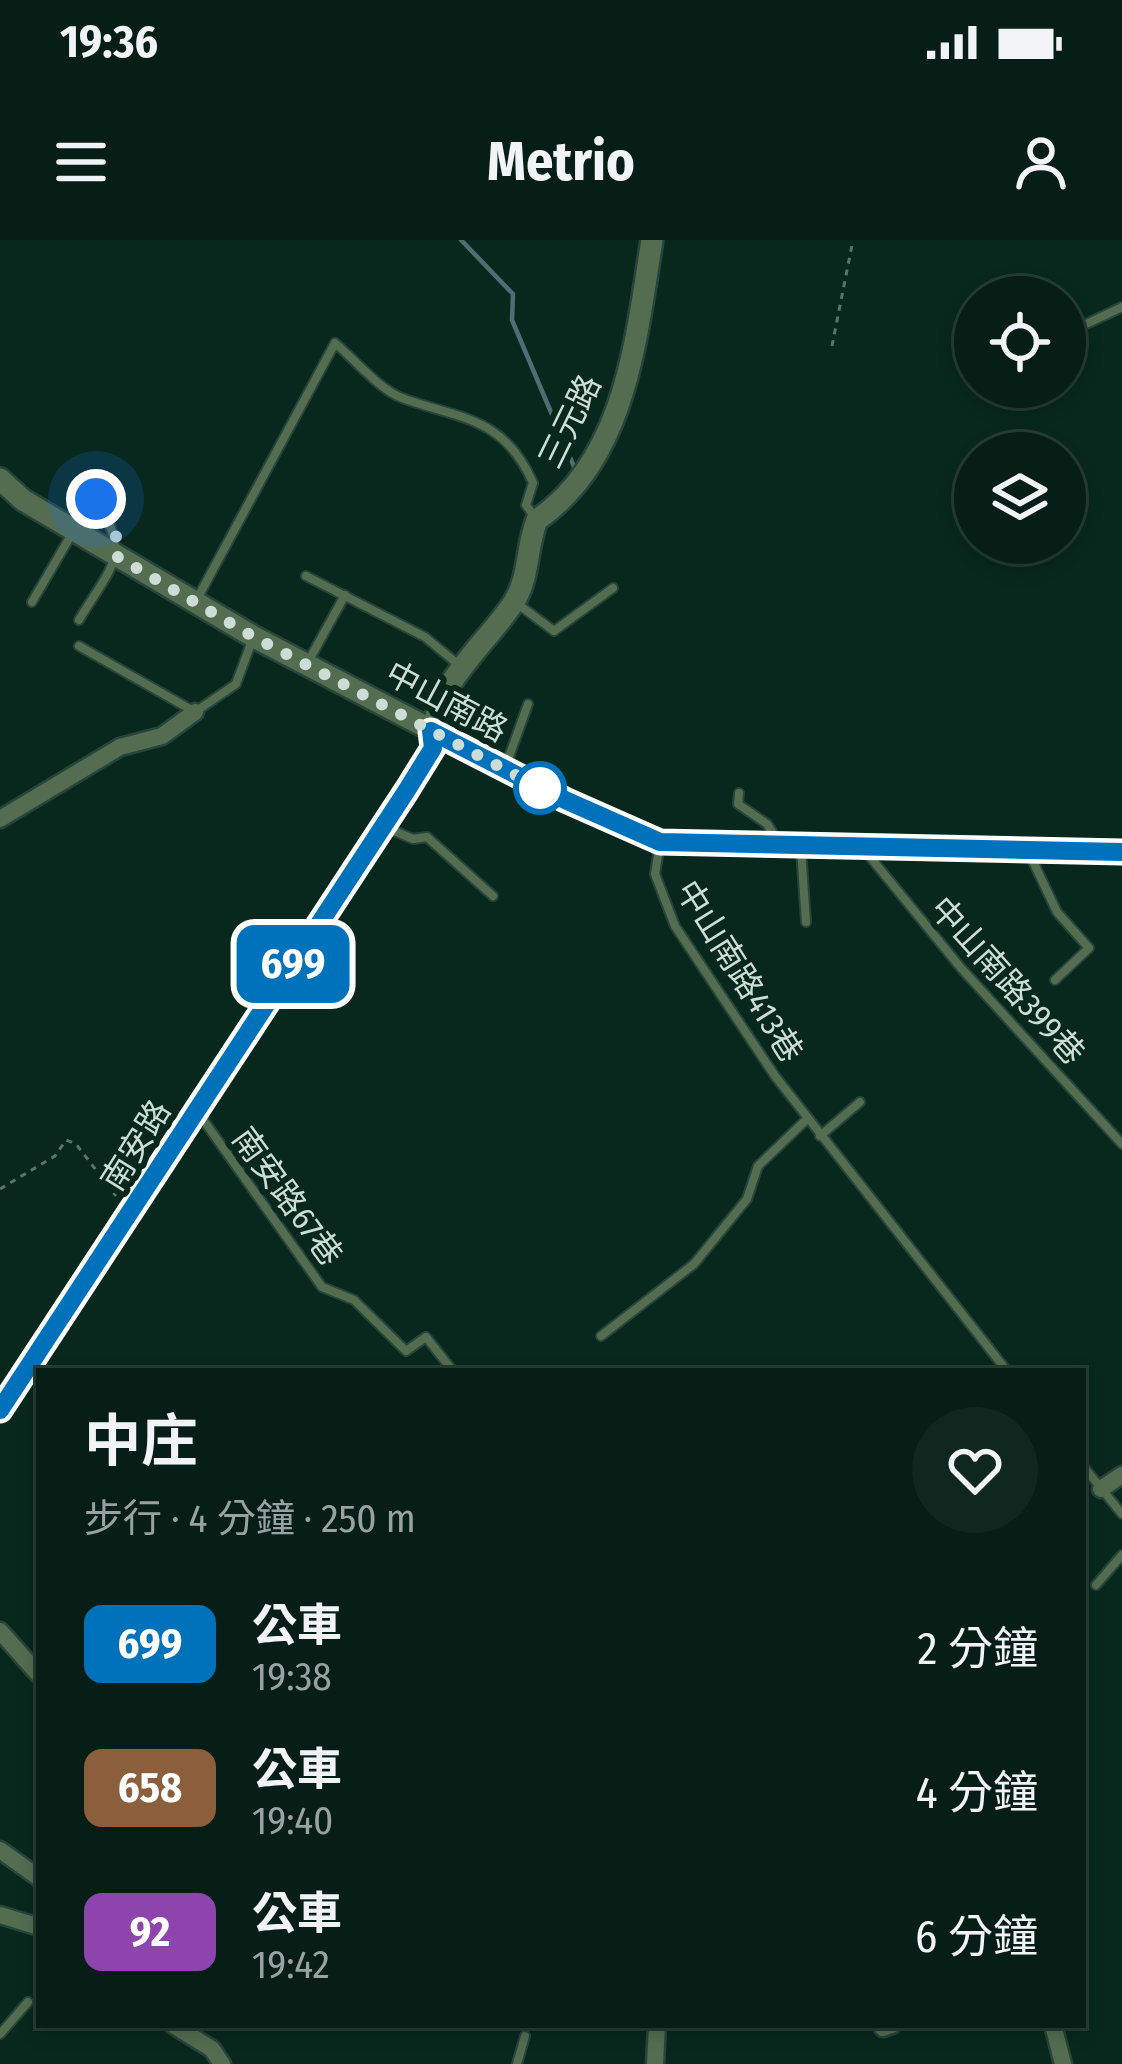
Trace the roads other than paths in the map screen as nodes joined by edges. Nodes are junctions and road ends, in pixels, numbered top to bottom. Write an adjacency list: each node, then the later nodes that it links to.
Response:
1 (652, 240): 6 (street, 三元路)
2 (1122, 307): 3 (lane)
3 (1086, 324)
4 (0, 479): 7 (street, 中山南路)
5 (96, 499): 8 (lane)
6 (537, 520): 12 (street); 14 (lane)
7 (74, 530): 8 (street, 中山南路); 13 (lane)
8 (116, 556): 14 (street, 中山南路); 15 (lane)
9 (306, 576): 11 (lane)
10 (613, 588): 12 (lane)
11 (345, 595): 18 (lane); 19 (lane)
12 (514, 601): 19 (street)
13 (32, 602)
14 (195, 603): 16 (street, 中山南路)
15 (79, 620)
16 (254, 637): 18 (street, 中山南路); 21 (lane)
17 (79, 646): 21 (lane)
18 (308, 663): 22 (street, 中山南路)
19 (461, 667): 22 (street)
20 (528, 704): 23 (lane)
21 (196, 712): 25 (street)
22 (431, 731): 23 (street, 中山南路); 26 (street, 南安路)
23 (505, 769): 27 (street, 中山南路)
24 (740, 793): 29 (lane)
25 (0, 819)
26 (383, 827): 32 (lane); 36 (street, 南安路)
27 (660, 842): 29 (street, 中山南路); 37 (lane, 中山南路413巷)
28 (861, 846): 29 (street, 中山南路); 30 (street, 中山南路); 39 (lane, 中山南路399巷)
29 (791, 848): 33 (lane)
30 (1028, 850): 31 (street, 中山南路); 34 (lane)
31 (1122, 852)
32 (493, 896)
33 (806, 922)
34 (1055, 980)
35 (860, 1102): 38 (lane)
36 (196, 1110): 41 (lane, 南安路67巷); 43 (street, 南安路)
37 (807, 1118): 38 (lane, 中山南路413巷); 40 (lane)
38 (820, 1136): 42 (lane, 中山南路413巷)
39 (1122, 1144)
40 (601, 1336)
41 (449, 1368)
42 (1004, 1368)
43 (0, 1410)
44 (1086, 1470): 46 (lane)
45 (1122, 1475): 46 (street)
46 (1101, 1489): 47 (lane)
47 (1122, 1514)
48 (1122, 1556): 49 (lane)
49 (1096, 1586)
50 (0, 1630): 51 (street)
51 (36, 1672)
52 (0, 1850): 53 (street)
53 (36, 1875)
54 (0, 1915): 55 (street)
55 (36, 1926)
56 (28, 2002): 60 (lane)
57 (178, 2028): 62 (street)
58 (657, 2028): 64 (street)
59 (1054, 2028): 65 (street)
60 (0, 2034)
61 (525, 2036): 63 (lane)
62 (222, 2064)
63 (517, 2064)
64 (655, 2064)
65 (1063, 2064)

